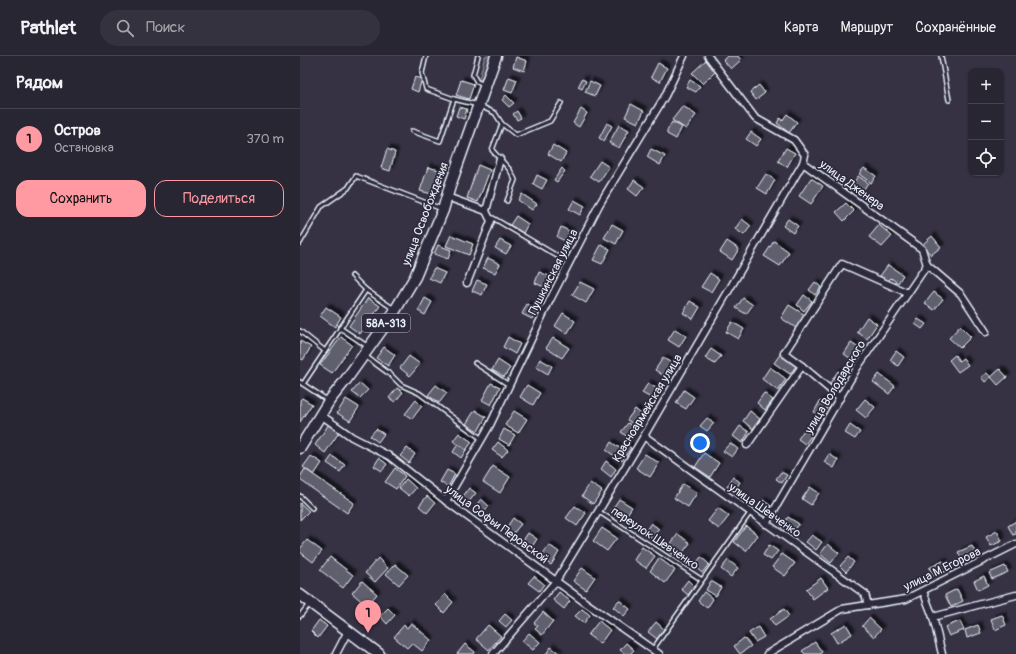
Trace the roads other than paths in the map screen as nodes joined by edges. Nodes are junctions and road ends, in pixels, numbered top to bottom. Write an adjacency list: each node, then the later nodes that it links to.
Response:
1 (426, 56): 8 (lane)
2 (478, 56): 7 (lane)
3 (496, 56): 7 (main road, улица Освобождения / 58А-313)
4 (684, 56): 22 (street, Пушкинская улица)
5 (708, 56): 15 (street, улица Дженера)
6 (941, 56): 9 (lane)
7 (485, 86): 11 (main road, улица Освобождения / 58А-313)
8 (454, 99): 11 (lane); 13 (lane)
9 (950, 100)
10 (561, 103): 12 (lane)
11 (478, 105): 12 (lane); 16 (main road, улица Освобождения / 58А-313)
12 (502, 124): 14 (lane)
13 (412, 131)
14 (500, 158): 17 (lane); 19 (street)
15 (803, 163): 23 (street, улица Дженера); 41 (street, Красноармейская улица)
16 (448, 197): 18 (main road, улица Освобождения / 58А-313); 19 (street)
17 (507, 201)
18 (443, 210): 21 (lane); 28 (main road, улица Освобождения / 58А-313)
19 (486, 211): 20 (street)
20 (489, 217): 22 (lane); 25 (street)
21 (300, 243)
22 (569, 263): 37 (street, Пушкинская улица)
23 (927, 265): 27 (street, улица Володарского); 31 (street, улица Дженера)
24 (352, 276): 26 (lane)
25 (467, 282)
26 (366, 290): 28 (lane); 29 (lane)
27 (908, 294): 35 (street); 38 (street, улица Володарского)
28 (395, 310): 33 (main road, улица Освобождения / 58А-313)
29 (340, 328): 32 (lane); 33 (lane)
30 (300, 331): 32 (lane)
31 (986, 332)
32 (325, 350): 36 (lane)
33 (366, 351): 39 (main road, улица Освобождения / 58А-313); 42 (lane)
34 (474, 364): 37 (lane)
35 (802, 366): 38 (street); 43 (street)
36 (301, 383): 39 (lane)
37 (509, 385): 42 (street, Пушкинская улица)
38 (840, 398): 50 (street, улица Володарского)
39 (330, 401): 40 (main road, улица Освобождения / 58А-313)
40 (321, 415): 44 (main road, улица Освобождения / 58А-313); 46 (street, улица Софьи Перовской)
41 (644, 436): 48 (street, Красноармейская улица); 49 (street, улица Шевченко)
42 (482, 439): 46 (street, Пушкинская улица)
43 (747, 445)
44 (300, 448)
45 (300, 496): 47 (lane)
46 (446, 501): 53 (street, улица Софьи Перовской)
47 (312, 508)
48 (598, 511): 52 (lane, переулок Шевченко); 53 (street, Красноармейская улица)
49 (750, 513): 50 (street, улица Шевченко); 52 (lane)
50 (766, 524): 58 (street, улица Шевченко)
51 (1016, 544): 54 (street, улица М.Егорова)
52 (702, 580): 62 (lane)
53 (556, 581): 62 (street, улица Софьи Перовской); 65 (street, Красноармейская улица)
54 (923, 591): 58 (street, улица М.Егорова); 60 (street)
55 (300, 595): 57 (main road)
56 (1016, 595): 60 (street)
57 (310, 603): 59 (lane); 61 (main road)
58 (868, 605): 67 (street, улица М.Егорова)
59 (300, 616)
60 (933, 617): 68 (street)
61 (348, 631): 63 (street); 64 (main road)
62 (653, 649): 66 (street, улица Софьи Перовской)
63 (336, 654)
64 (379, 654)
65 (493, 654)
66 (659, 654)
67 (767, 654)
68 (942, 654)

